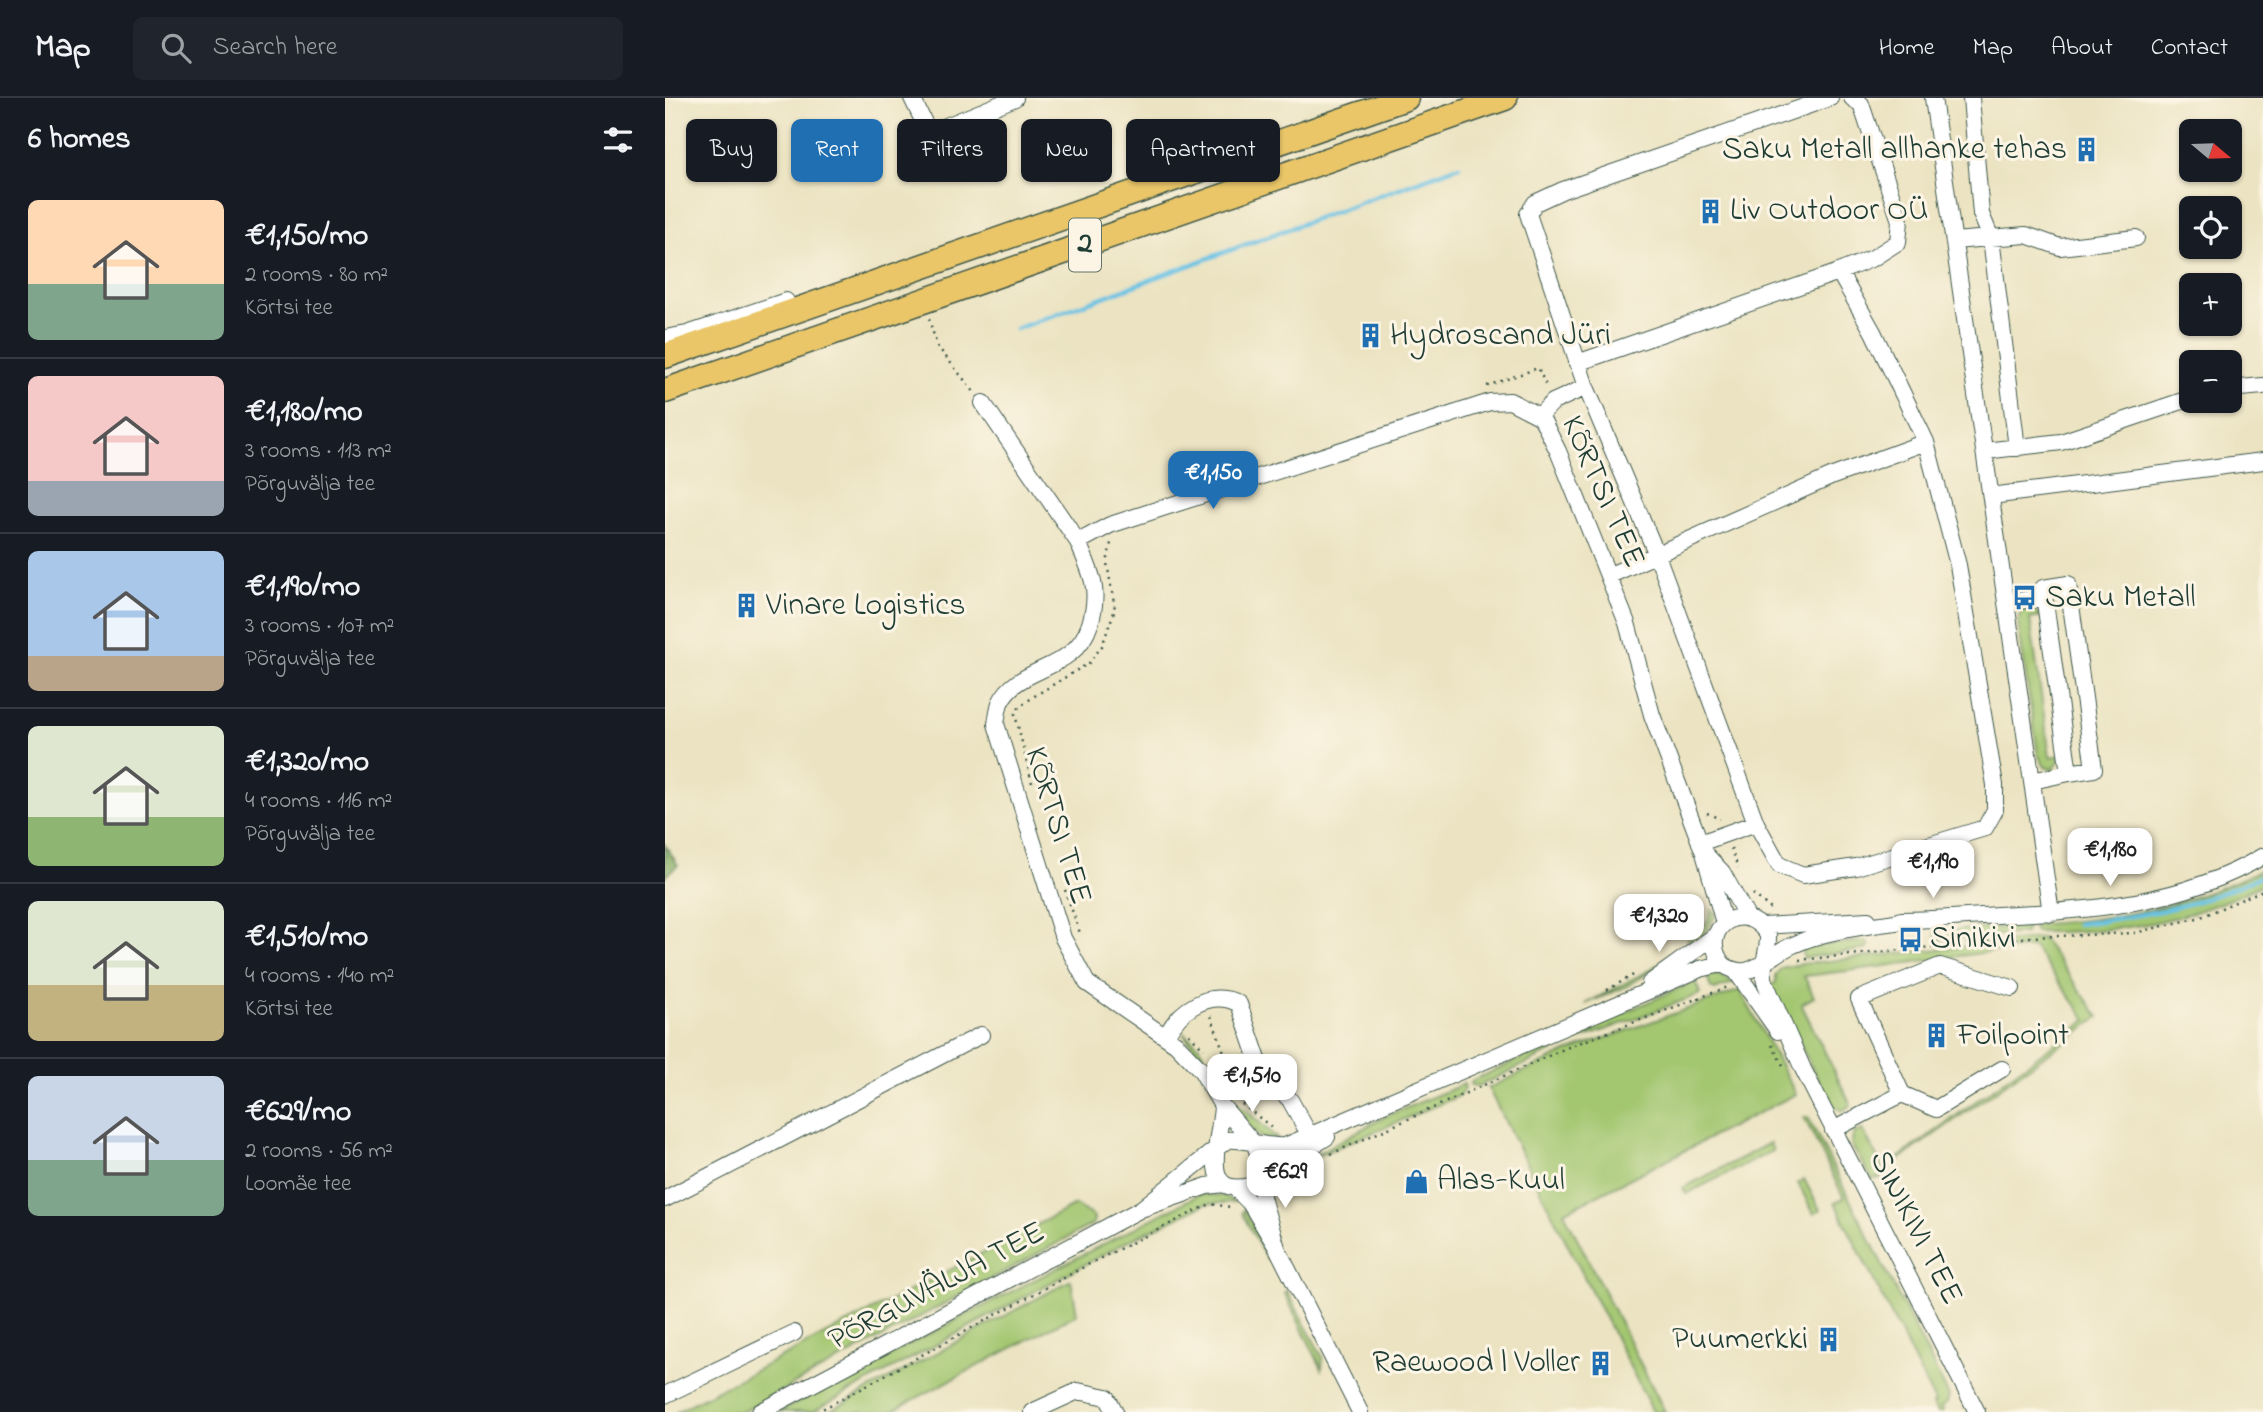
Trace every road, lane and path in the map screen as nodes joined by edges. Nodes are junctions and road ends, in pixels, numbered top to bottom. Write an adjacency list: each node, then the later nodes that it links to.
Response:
1 (912, 98): 2 (street)
2 (1015, 98)
3 (1405, 98): 13 (highway, 2)
4 (1505, 98): 14 (highway, 2)
5 (1830, 98): 17 (street)
6 (1852, 98): 12 (street)
7 (1933, 98): 11 (street)
8 (1971, 98): 9 (street)
9 (1991, 238): 10 (street); 11 (street); 28 (street)
10 (2136, 238)
11 (1954, 241): 29 (street)
12 (1839, 272): 17 (street); 27 (street)
13 (826, 300): 15 (street); 16 (highway, 2)
14 (923, 301): 22 (highway, 2); 25 (path)
15 (665, 338)
16 (665, 356)
17 (1577, 363): 20 (street)
18 (2263, 386): 21 (street)
19 (1482, 387): 23 (path)
20 (1586, 387): 23 (street); 34 (street)
21 (2242, 388)
22 (665, 391)
23 (1553, 402): 26 (street)
24 (2179, 402): 28 (street)
25 (983, 403): 33 (street, KÕRTSI TEE)
26 (1539, 415): 32 (street, KÕRTSI TEE); 35 (street, KÕRTSI TEE)
27 (1926, 442): 34 (street); 42 (street)
28 (2017, 447): 29 (street)
29 (1985, 452): 31 (street)
30 (2263, 461): 31 (street)
31 (1991, 496): 37 (street)
32 (1110, 525): 33 (street, KÕRTSI TEE); 40 (path)
33 (1078, 542): 65 (street, KÕRTSI TEE)
34 (1657, 555): 35 (street); 42 (street)
35 (1608, 576): 44 (street, KÕRTSI TEE)
36 (2044, 597): 37 (street); 38 (street); 38 (street)
37 (2006, 603): 39 (street)
38 (2069, 773): 39 (street)
39 (2032, 780): 49 (street)
40 (1033, 787)
41 (1706, 813): 43 (path)
42 (1756, 823): 43 (street)
43 (1725, 832): 44 (street); 46 (path)
44 (1702, 848): 46 (street, KÕRTSI TEE); 54 (street, KÕRTSI TEE)
45 (2263, 856): 49 (street)
46 (1739, 887): 50 (street, KÕRTSI TEE); 53 (path)
47 (1065, 888): 55 (path)
48 (2263, 890): 56 (path)
49 (2051, 913): 51 (street)
50 (1747, 917): 52 (street); 54 (street)
51 (1909, 920): 53 (street); 56 (street)
52 (1763, 926): 53 (street); 57 (street)
53 (1791, 926)
54 (1720, 929): 60 (street); 64 (street)
55 (1082, 939)
56 (1797, 952): 57 (street); 58 (path)
57 (1765, 960): 60 (street); 68 (street, SINIKIVI TEE)
58 (1791, 962)
59 (1645, 967): 62 (path)
60 (1729, 967): 64 (street); 68 (street, SINIKIVI TEE)
61 (2012, 988): 71 (street)
62 (1602, 993)
63 (1205, 1000): 65 (street); 70 (path); 70 (street)
64 (1622, 1002): 73 (street)
65 (1170, 1030): 67 (path); 72 (street, KÕRTSI TEE)
66 (981, 1035): 81 (street)
67 (1211, 1058)
68 (1803, 1069): 74 (street, SINIKIVI TEE)
69 (2002, 1069): 71 (street)
70 (1262, 1071): 75 (street)
71 (1902, 1094): 74 (street)
72 (1229, 1102): 76 (street, KÕRTSI TEE); 77 (path); 78 (street)
73 (1352, 1120): 75 (street); 79 (street)
74 (1833, 1130): 90 (street, SINIKIVI TEE)
75 (1310, 1136): 77 (street)
76 (1255, 1145): 77 (street); 78 (street); 79 (street)
77 (1285, 1146)
78 (1218, 1148): 80 (street); 82 (street, PÕRGUVÄLJA TEE)
79 (1260, 1178): 80 (street); 83 (street)
80 (1230, 1187): 82 (street, PÕRGUVÄLJA TEE); 83 (street)
81 (665, 1199)
82 (1140, 1209): 86 (street, PÕRGUVÄLJA TEE)
83 (1277, 1248): 89 (street)
84 (794, 1333): 85 (street)
85 (665, 1395)
86 (760, 1412)
87 (1032, 1412): 88 (street)
88 (1115, 1412)
89 (1360, 1412)
90 (1977, 1412)

